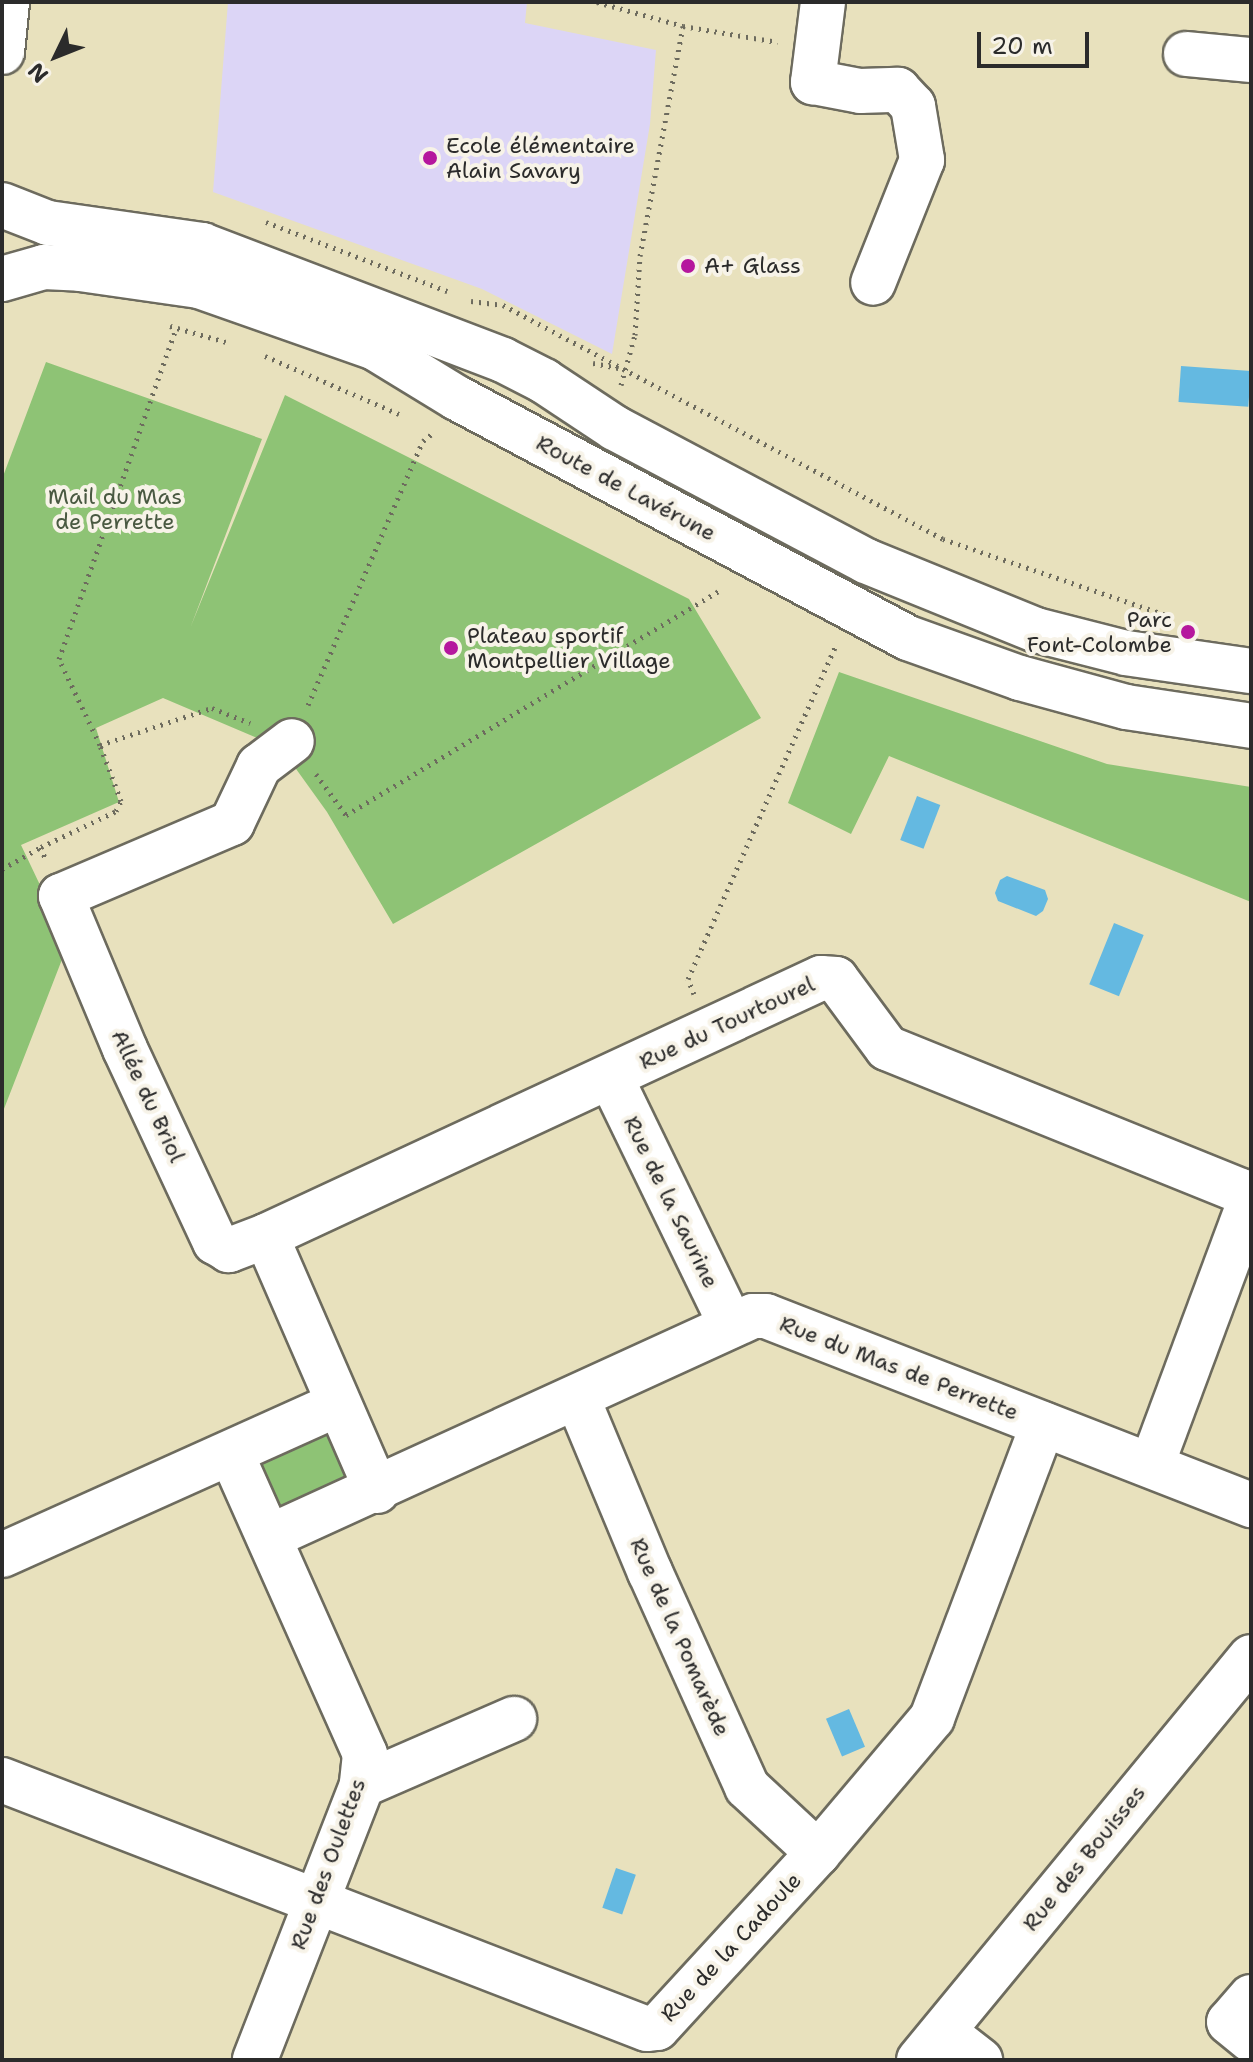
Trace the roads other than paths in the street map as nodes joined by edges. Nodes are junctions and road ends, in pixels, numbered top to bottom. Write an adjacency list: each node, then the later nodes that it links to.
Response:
1 (7, 2): 3 (street)
2 (823, 2): 8 (street)
3 (2, 52)
4 (1186, 54): 5 (street)
5 (1251, 60)
6 (2, 205): 9 (street)
7 (2, 279): 10 (street, Route de Lavérune)
8 (873, 283)
9 (1251, 671)
10 (1251, 726)
11 (292, 741): 13 (street, Allée du Briol)
12 (611, 1078): 13 (street, Rue du Tourtourel); 14 (street, Rue de la Saurine); 19 (street, Rue du Tourtourel)
13 (266, 1236): 16 (street)
14 (731, 1325): 15 (street, Rue du Mas de Perrette); 17 (street, Rue du Mas de Perrette)
15 (577, 1397): 20 (street, Rue du Mas de Perrette); 28 (street, Rue de la Pomarède)
16 (338, 1404): 18 (street); 20 (street)
17 (1043, 1424): 19 (street, Rue du Mas de Perrette); 28 (street, Rue de la Cadoule)
18 (231, 1453): 22 (street); 23 (street)
19 (1152, 1465): 21 (street, Rue du Mas de Perrette)
20 (377, 1491): 22 (street, Rue du Mas de Perrette)
21 (1251, 1505)
22 (269, 1537): 27 (street, Rue des Oulettes)
23 (2, 1555)
24 (1251, 1657): 32 (street, Rue des Bouisses)
25 (514, 1719): 27 (street)
26 (2, 1780): 29 (street, Rue de la Cadoule)
27 (362, 1785): 29 (street, Rue des Oulettes)
28 (818, 1853): 29 (street, Rue de la Cadoule)
29 (316, 1898): 33 (street, Rue des Oulettes)
30 (1251, 1997): 31 (street)
31 (1251, 2040)
32 (932, 2046): 34 (street)
33 (255, 2060)
34 (980, 2060)

